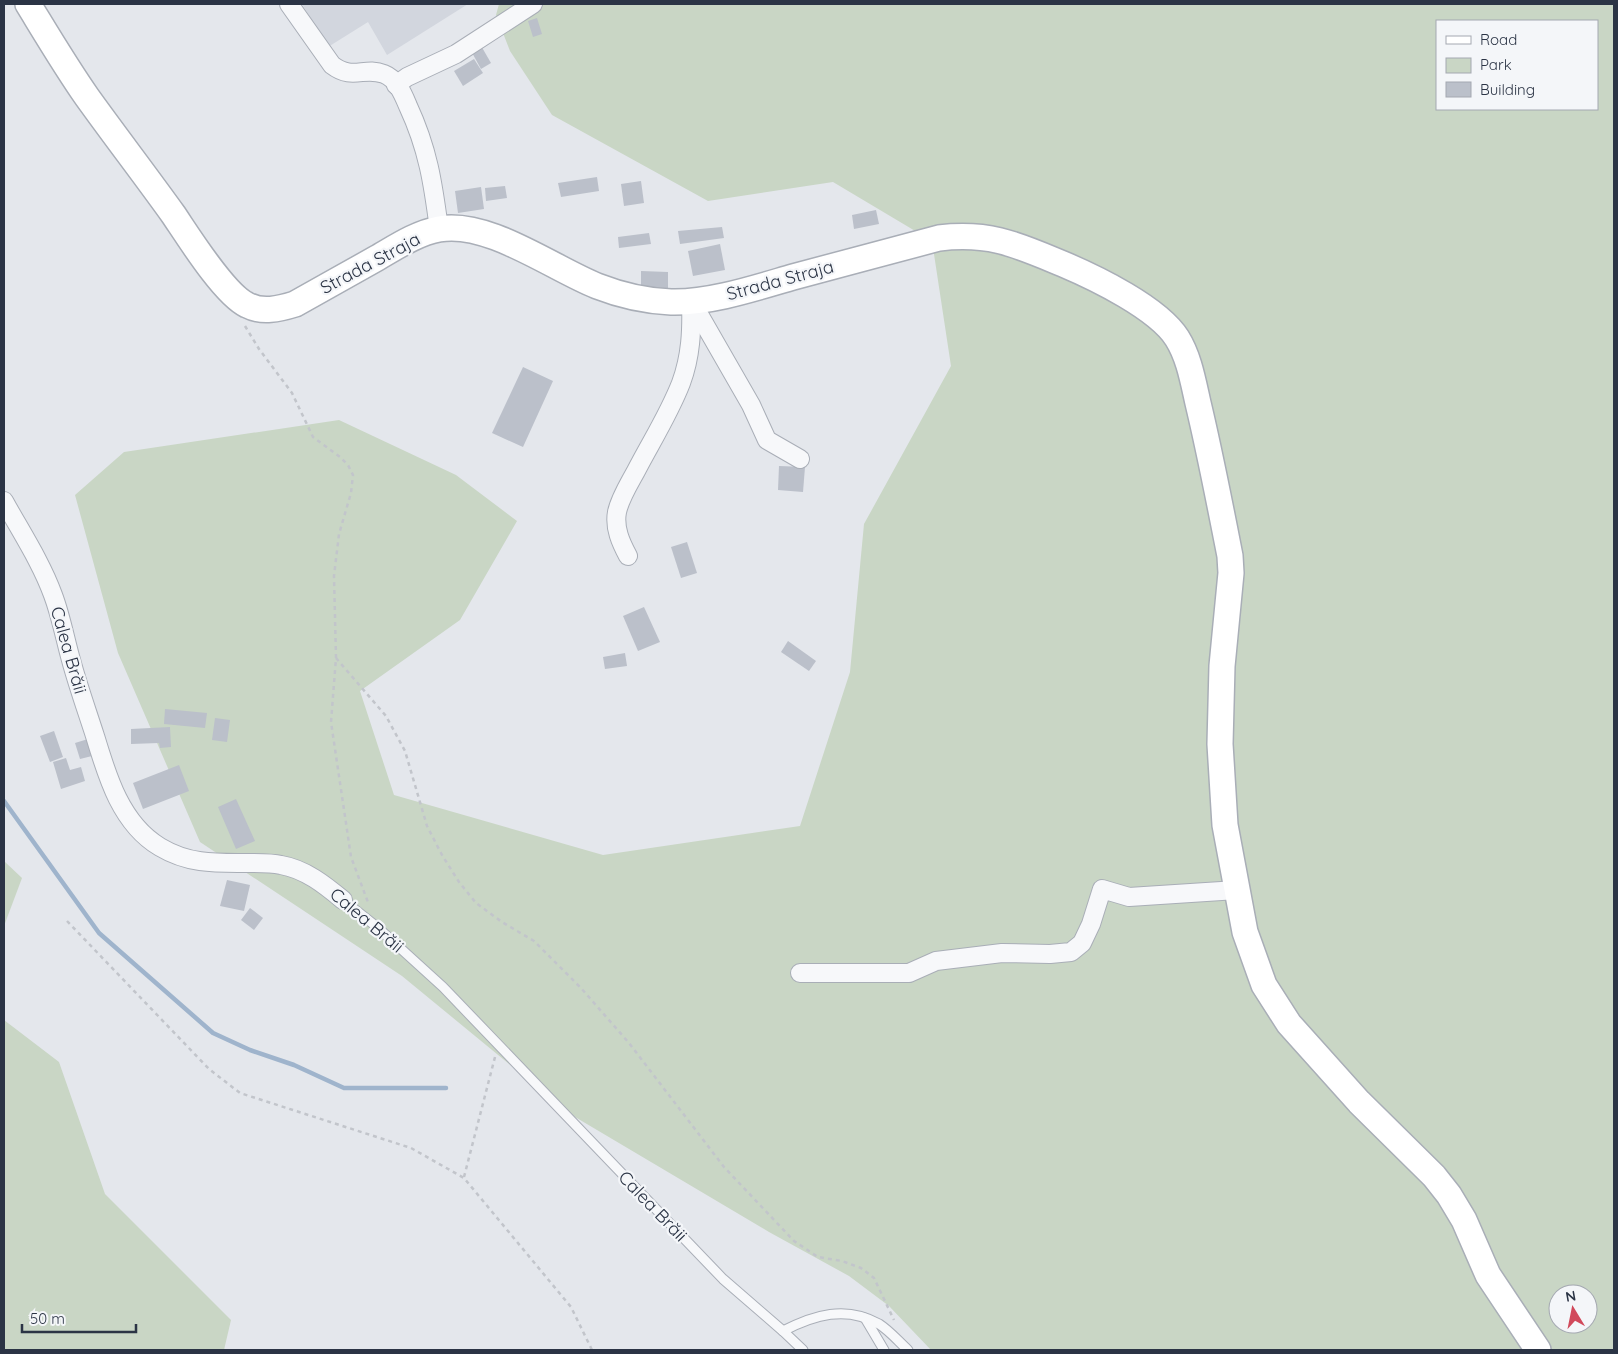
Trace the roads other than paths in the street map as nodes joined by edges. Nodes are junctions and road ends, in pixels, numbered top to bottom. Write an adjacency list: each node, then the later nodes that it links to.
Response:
1 (28, 4): 5 (main road, Strada Straja)
2 (289, 4): 4 (street)
3 (533, 4): 4 (street)
4 (396, 85): 5 (street)
5 (439, 229): 6 (main road, Strada Straja)
6 (691, 301): 7 (street); 9 (street); 10 (main road, Strada Straja)
7 (800, 459)
8 (4, 501): 11 (street, Calea Brăii)
9 (628, 556)
10 (1237, 890): 12 (street); 18 (main road, Strada Straja)
11 (343, 900): 14 (lane, Calea Brăii)
12 (800, 972)
13 (864, 1317): 14 (lane); 16 (lane); 17 (lane)
14 (783, 1331): 15 (lane, Calea Brăii)
15 (803, 1350)
16 (884, 1350)
17 (908, 1350)
18 (1538, 1350)

